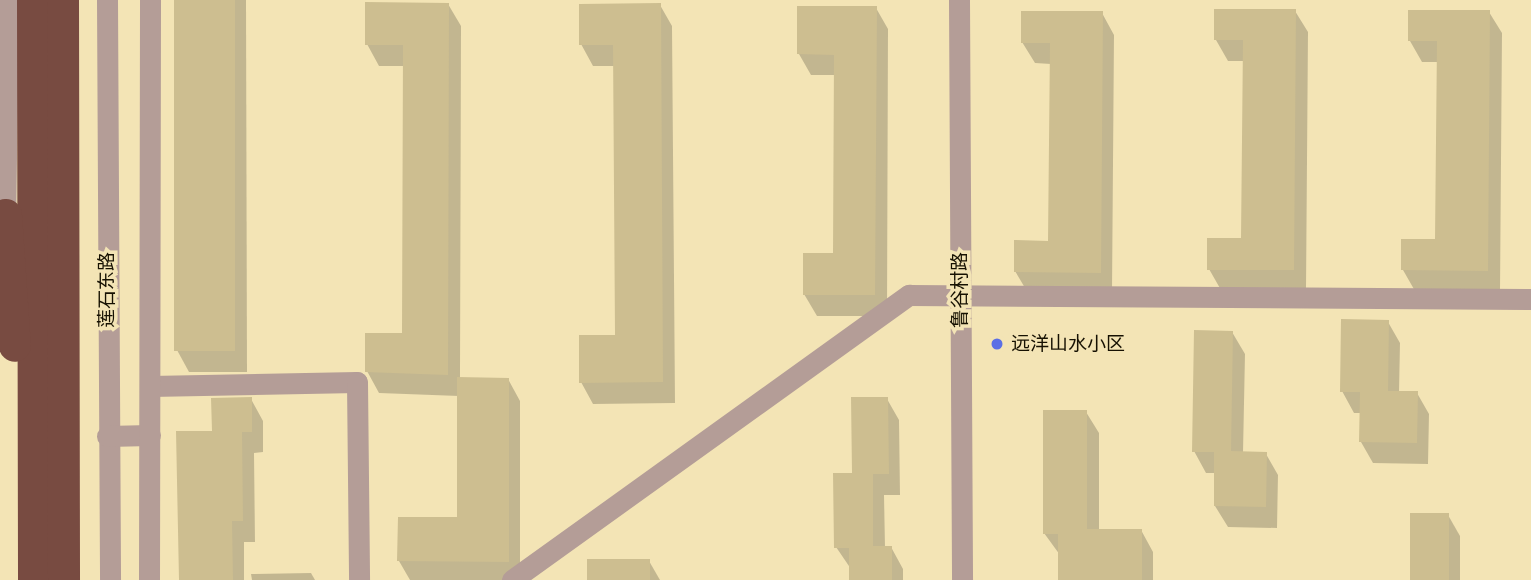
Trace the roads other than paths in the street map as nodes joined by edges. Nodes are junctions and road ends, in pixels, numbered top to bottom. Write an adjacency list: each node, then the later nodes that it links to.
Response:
1 (8, 0): 7 (street)
2 (33, 0): 14 (highway)
3 (64, 0): 15 (highway)
4 (107, 0): 13 (street, 莲石东路)
5 (150, 0): 11 (street)
6 (959, 0): 9 (street, 鲁谷村路)
7 (6, 215): 8 (street); 14 (highway)
8 (0, 280)
9 (960, 293): 10 (street); 19 (street); 20 (street, 鲁谷村路)
10 (1531, 299)
11 (150, 386): 12 (street); 18 (street)
12 (150, 435): 13 (street); 17 (street)
13 (107, 436): 16 (street, 莲石东路)
14 (32, 580)
15 (64, 580)
16 (110, 580)
17 (149, 580)
18 (359, 580)
19 (512, 580)
20 (962, 580)

